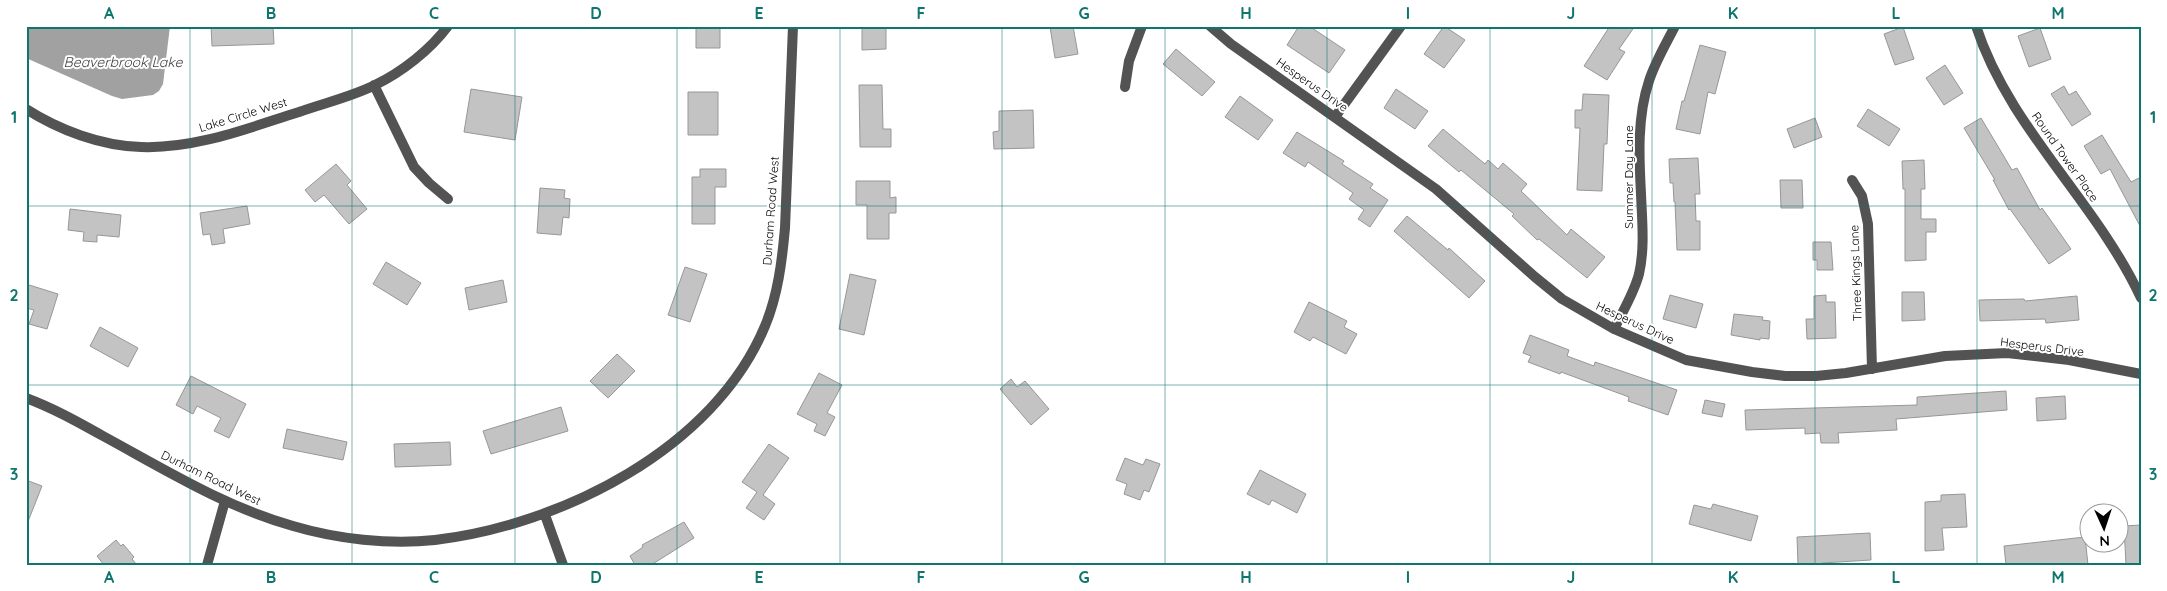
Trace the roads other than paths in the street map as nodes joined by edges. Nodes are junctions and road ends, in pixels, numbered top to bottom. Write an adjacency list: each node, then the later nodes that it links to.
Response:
1 (448, 26): 8 (street, Lake Circle West)
2 (793, 26): 20 (street, Durham Road West)
3 (1142, 26): 9 (street)
4 (1210, 26): 11 (street, Hesperus Drive)
5 (1400, 26): 11 (street)
6 (1675, 26): 15 (street, Summer Day Lane)
7 (1976, 26): 14 (street, Round Tower Place)
8 (374, 86): 10 (street, Lake Circle West); 13 (street)
9 (1125, 87)
10 (26, 109)
11 (1336, 117): 15 (street, Hesperus Drive)
12 (1852, 180): 16 (street, Three Kings Lane)
13 (448, 199)
14 (2141, 298)
15 (1614, 329): 16 (street, Hesperus Drive)
16 (1872, 369): 17 (street, Hesperus Drive)
17 (2141, 374)
18 (26, 398): 19 (street, Durham Road West)
19 (225, 501): 20 (street, Durham Road West); 21 (street)
20 (545, 515): 22 (street)
21 (207, 565)
22 (563, 565)

